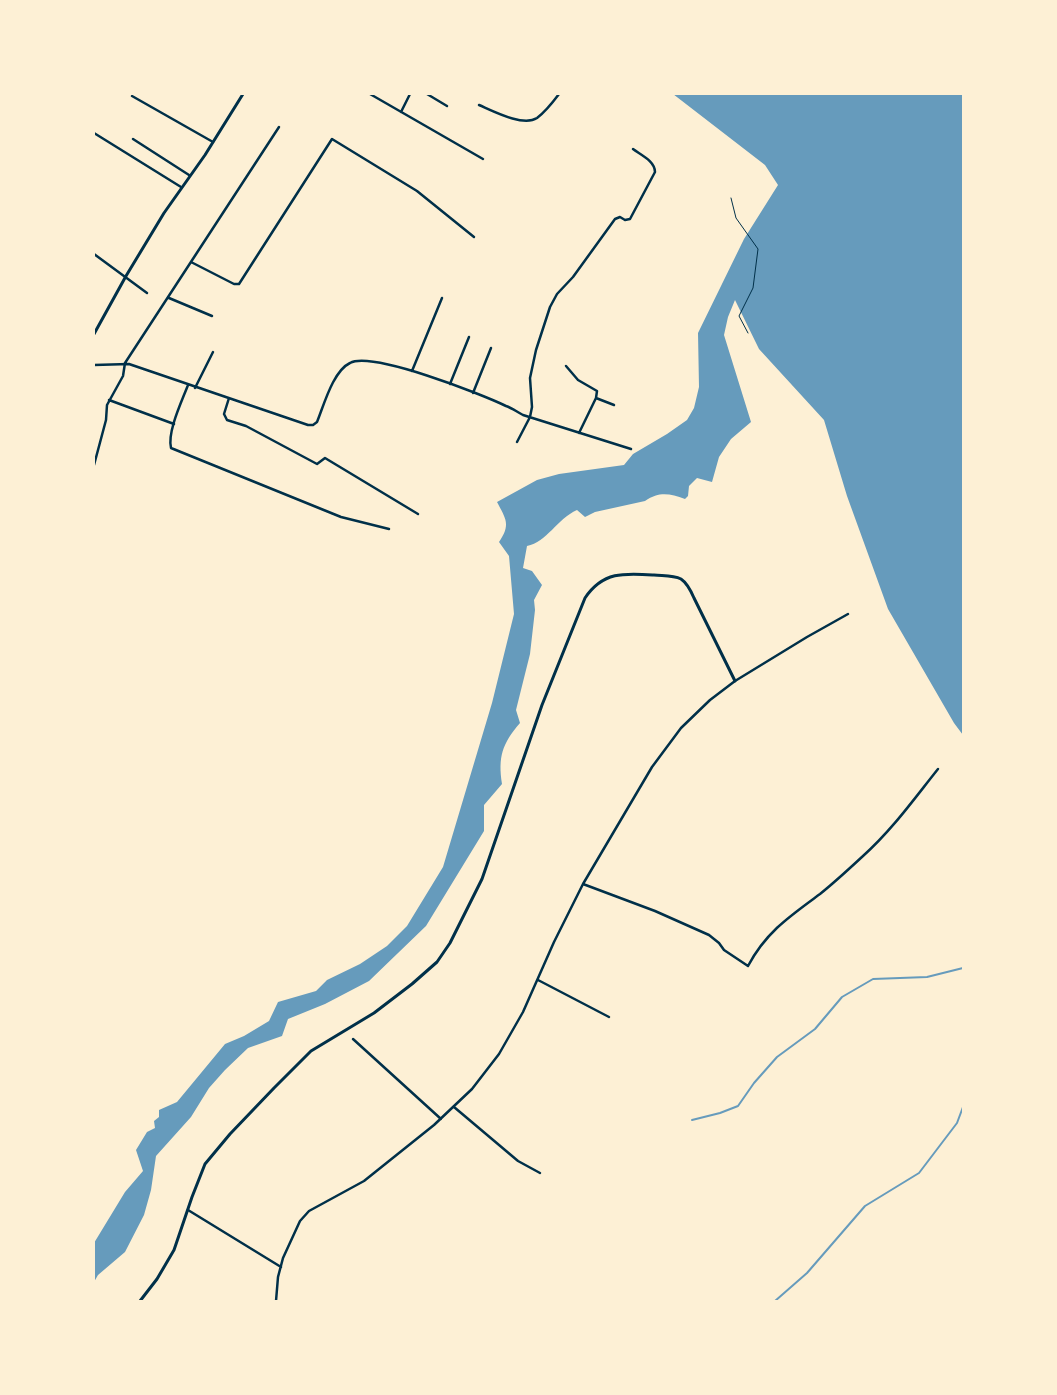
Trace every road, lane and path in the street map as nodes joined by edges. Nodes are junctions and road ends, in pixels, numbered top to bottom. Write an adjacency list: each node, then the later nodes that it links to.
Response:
1 (243, 94): 13 (street)
2 (370, 94): 9 (street)
3 (410, 94): 9 (street)
4 (427, 94): 8 (street)
5 (559, 94): 7 (street)
6 (132, 96): 13 (street)
7 (479, 105)
8 (447, 106)
9 (401, 112): 15 (street)
10 (279, 127): 21 (street)
11 (94, 133): 17 (street)
12 (133, 139): 16 (street)
13 (213, 142): 16 (street)
14 (633, 149): 44 (street)
15 (483, 159)
16 (189, 175): 17 (street)
17 (181, 187): 22 (street)
18 (731, 198): 27 (path)
19 (474, 237): 21 (street)
20 (94, 254): 22 (street)
21 (192, 262): 24 (street)
22 (126, 276): 23 (street); 28 (street)
23 (147, 292)
24 (169, 298): 26 (street); 32 (street)
25 (442, 298): 35 (street)
26 (212, 316)
27 (748, 333)
28 (94, 334)
29 (469, 337): 36 (street)
30 (491, 348): 39 (street)
31 (214, 352): 38 (street)
32 (127, 364): 33 (street); 37 (street); 42 (street)
33 (94, 365)
34 (566, 366): 41 (street)
35 (412, 371): 36 (street); 40 (street)
36 (450, 384): 39 (street)
37 (188, 385): 38 (street); 45 (street)
38 (195, 388): 40 (street)
39 (473, 393): 44 (street)
40 (230, 398): 50 (street)
41 (596, 398): 43 (street); 46 (street)
42 (109, 400): 45 (street); 49 (street)
43 (614, 405)
44 (530, 417): 46 (street); 47 (street)
45 (174, 424): 51 (street)
46 (580, 433): 48 (street)
47 (517, 442)
48 (631, 449)
49 (94, 465)
50 (418, 514)
51 (389, 529)
52 (848, 614): 53 (street)
53 (735, 681): 55 (street); 62 (street)
54 (938, 768): 55 (street)
55 (583, 884): 56 (street)
56 (538, 980): 57 (street); 59 (street)
57 (609, 1016)
58 (353, 1040): 60 (street)
59 (454, 1108): 60 (street); 61 (street)
60 (441, 1119): 63 (street)
61 (540, 1173)
62 (188, 1210): 63 (street); 64 (street)
63 (281, 1267): 65 (street)
64 (140, 1301)
65 (276, 1301)

